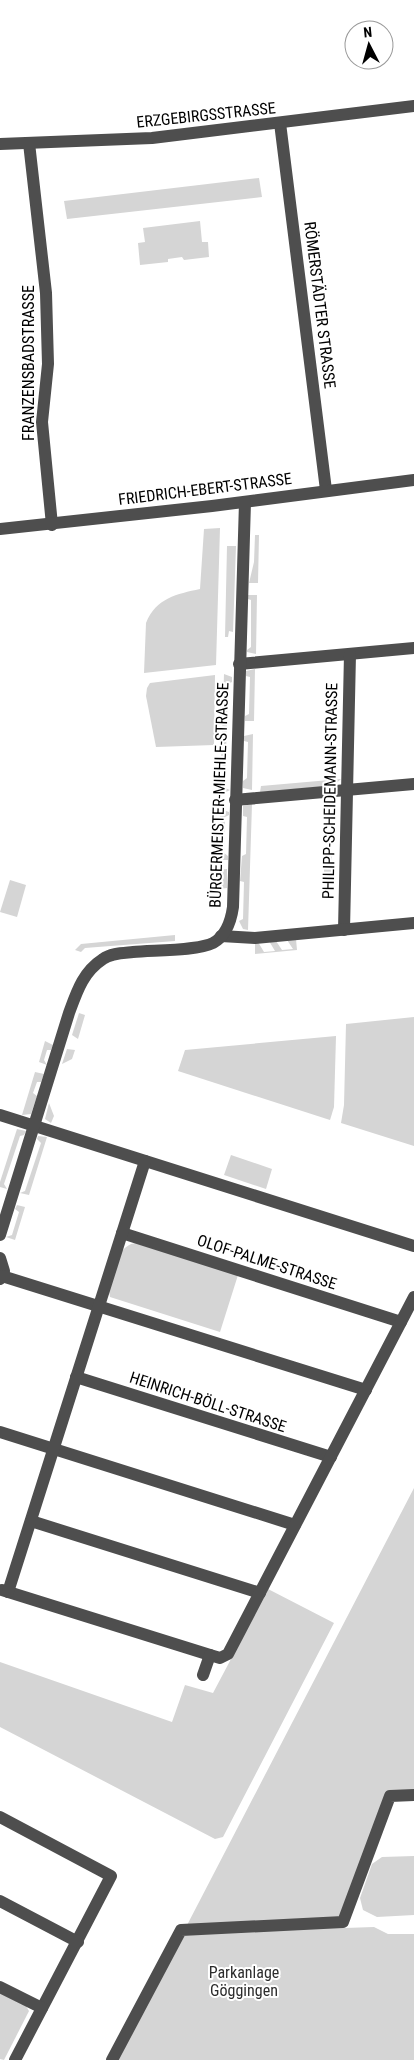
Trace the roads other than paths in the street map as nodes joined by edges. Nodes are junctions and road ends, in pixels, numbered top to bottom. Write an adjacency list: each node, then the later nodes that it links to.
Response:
1 (414, 106): 2 (street, ERZGEBIRGSSTRASSE)
2 (280, 123): 3 (street, ERZGEBIRGSSTRASSE); 6 (street, RÖMERSTÄDTER STRASSE)
3 (29, 143): 4 (street, ERZGEBIRGSSTRASSE); 8 (street, FRANZENSBADSTRASSE)
4 (0, 144)
5 (414, 480): 6 (street, FRIEDRICH-EBERT-STRASSE)
6 (326, 490): 7 (street, FRIEDRICH-EBERT-STRASSE)
7 (245, 502): 8 (street, FRIEDRICH-EBERT-STRASSE); 12 (street, BÜRGERMEISTER-MIEHLE-STRASSE)
8 (52, 524): 9 (street, FRIEDRICH-EBERT-STRASSE)
9 (0, 530)
10 (414, 648): 11 (street)
11 (350, 654): 12 (street); 14 (street, PHILIPP-SCHEIDEMANN-STRASSE)
12 (239, 664): 15 (street, BÜRGERMEISTER-MIEHLE-STRASSE)
13 (414, 784): 14 (street)
14 (347, 790): 15 (street); 17 (street, PHILIPP-SCHEIDEMANN-STRASSE)
15 (235, 800): 18 (street, BÜRGERMEISTER-MIEHLE-STRASSE)
16 (414, 924): 17 (street)
17 (344, 930): 18 (street)
18 (221, 936): 20 (street)
19 (0, 1115): 20 (street)
20 (34, 1126): 21 (street); 23 (street)
21 (145, 1161): 22 (street); 24 (street)
22 (122, 1233): 28 (street); 29 (street, OLOF-PALME-STRASSE)
23 (0, 1235)
24 (414, 1246)
25 (0, 1258): 26 (street)
26 (1, 1277): 28 (street)
27 (414, 1297): 29 (street)
28 (99, 1305): 30 (street); 31 (street)
29 (402, 1322): 31 (street)
30 (76, 1377): 33 (street); 34 (street, HEINRICH-BÖLL-STRASSE)
31 (366, 1390): 34 (street)
32 (0, 1432): 33 (street)
33 (54, 1449): 35 (street); 36 (street)
34 (331, 1457): 36 (street)
35 (31, 1520): 37 (street); 38 (street)
36 (295, 1525): 38 (street)
37 (4, 1590): 39 (street)
38 (260, 1593): 39 (street)
39 (210, 1656): 40 (street)
40 (203, 1675)
41 (414, 1795): 48 (street)
42 (0, 1817): 44 (street)
43 (0, 1901): 44 (street)
44 (78, 1942): 46 (street)
45 (0, 1987): 46 (street)
46 (42, 2008): 47 (street)
47 (15, 2060)
48 (112, 2060)

